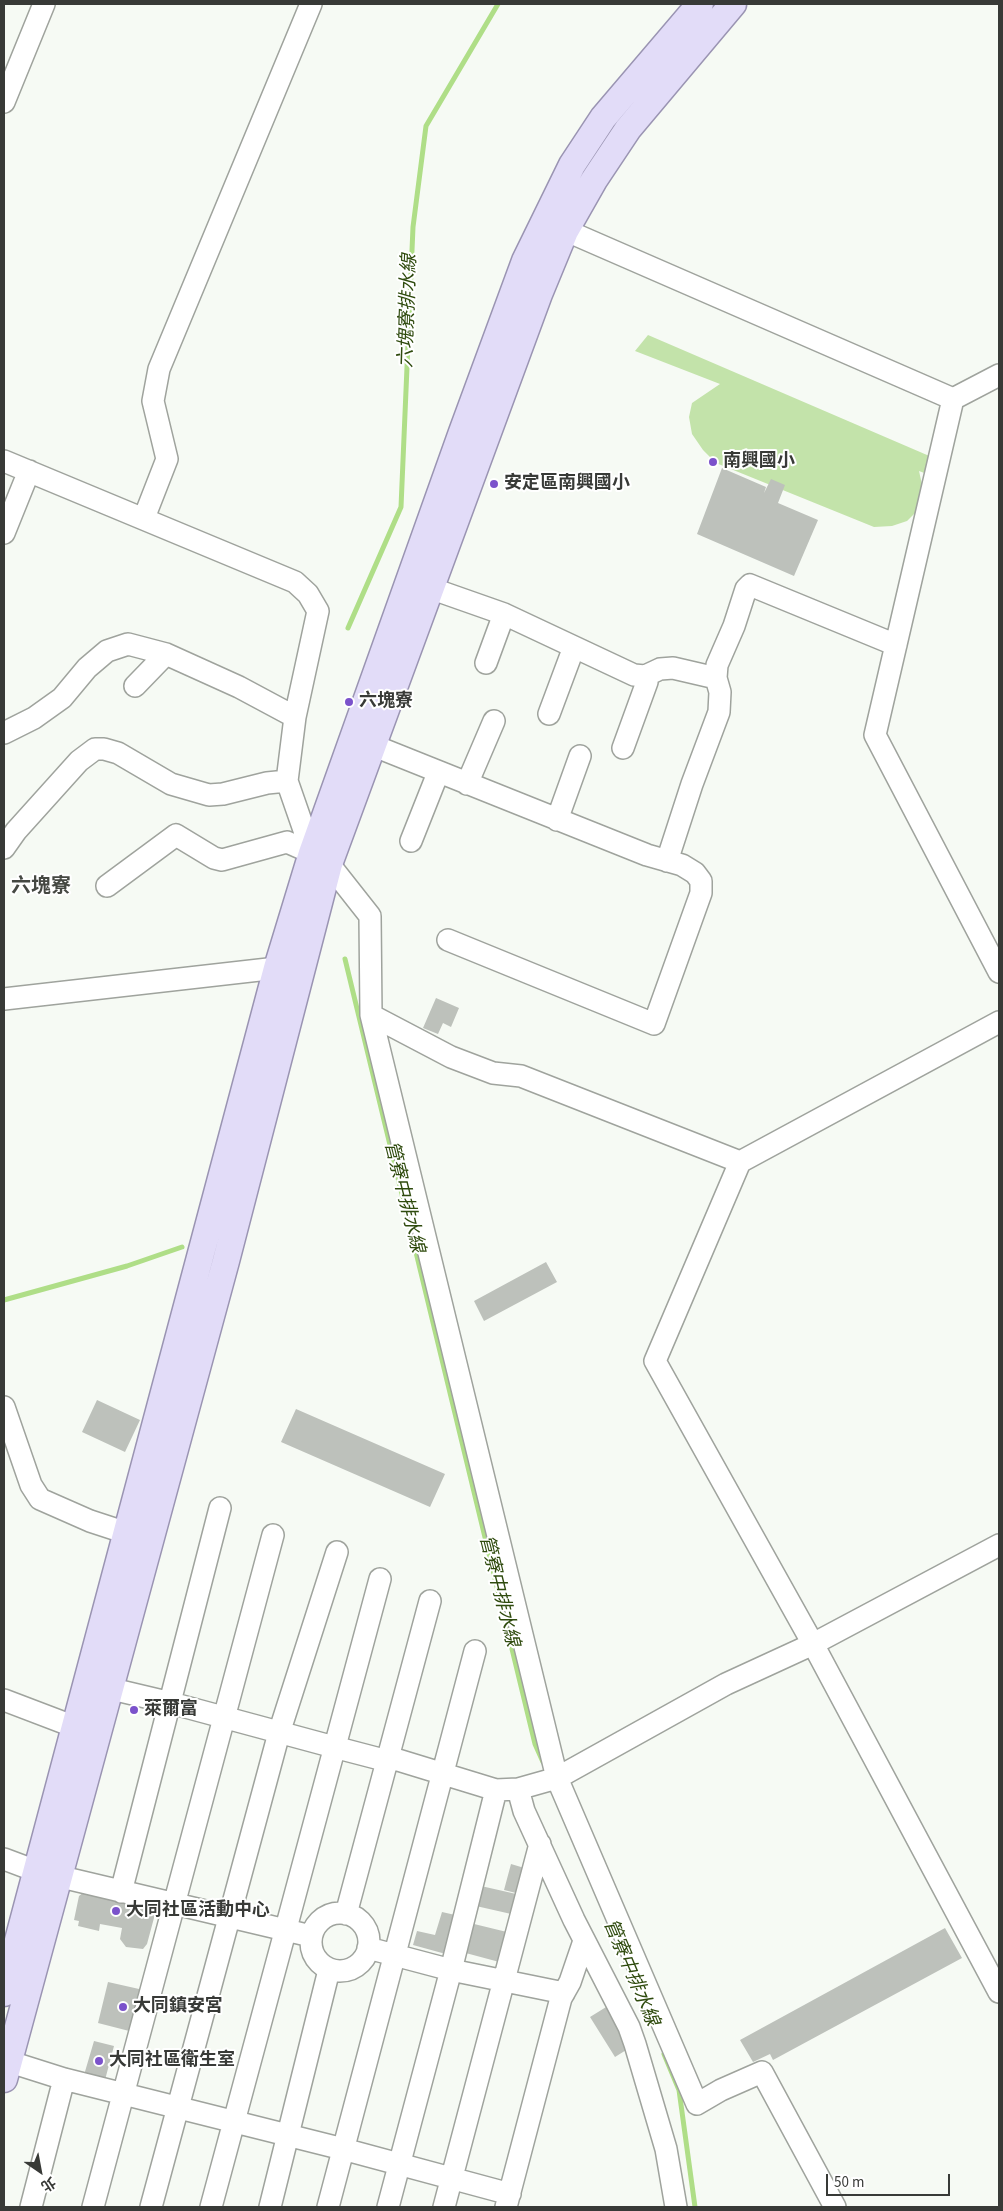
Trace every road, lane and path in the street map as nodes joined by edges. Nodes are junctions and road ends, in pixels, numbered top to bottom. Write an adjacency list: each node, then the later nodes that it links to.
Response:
1 (44, 4): 5 (street)
2 (311, 4): 11 (street)
3 (700, 4): 6 (main road)
4 (733, 4): 6 (main road)
5 (4, 102)
6 (555, 226): 8 (street); 13 (main road); 35 (main road)
7 (999, 375): 8 (street)
8 (953, 399): 15 (street)
9 (4, 461): 10 (street)
10 (29, 471): 11 (street); 12 (street)
11 (144, 518): 23 (street)
12 (4, 532)
13 (430, 588): 14 (street); 26 (main road)
14 (504, 614): 16 (street); 18 (street)
15 (896, 645): 20 (street); 40 (street)
16 (574, 647): 19 (street); 22 (street)
17 (166, 654): 21 (street); 23 (street); 25 (street)
18 (486, 663)
19 (645, 676): 20 (street); 27 (street)
20 (716, 678): 36 (street)
21 (135, 686)
22 (549, 714)
23 (294, 717): 30 (street)
24 (494, 721): 31 (street)
25 (4, 732)
26 (372, 745): 29 (street); 35 (main road)
27 (623, 748)
28 (580, 756): 32 (street)
29 (438, 772): 31 (street); 33 (street)
30 (287, 781): 34 (street); 35 (street)
31 (467, 784): 32 (street)
32 (557, 820): 36 (street)
33 (411, 841)
34 (4, 848)
35 (321, 858): 37 (street); 39 (main road); 42 (street); 49 (main road)
36 (667, 861): 38 (street)
37 (107, 886)
38 (448, 940)
39 (278, 968): 41 (street); 49 (main road)
40 (999, 972)
41 (4, 998)
42 (371, 1015): 44 (street); 65 (street)
43 (999, 1022): 44 (street)
44 (740, 1162): 54 (street)
45 (4, 1407): 46 (street)
46 (12, 1458): 49 (street)
47 (220, 1508): 58 (street)
48 (273, 1535): 59 (street)
49 (139, 1537): 56 (main road)
50 (999, 1545): 54 (street)
51 (337, 1552): 61 (street)
52 (380, 1579): 62 (street)
53 (430, 1601): 63 (street)
54 (813, 1644): 65 (street); 83 (street)
55 (475, 1651): 64 (street)
56 (98, 1686): 58 (street); 60 (main road)
57 (4, 1700): 60 (street)
58 (171, 1703): 59 (street); 71 (street)
59 (224, 1718): 61 (street); 72 (street)
60 (86, 1729): 70 (main road)
61 (278, 1733): 62 (street); 74 (street)
62 (334, 1747): 63 (street); 75 (street)
63 (388, 1759): 64 (street); 73 (street)
64 (442, 1774): 67 (street); 79 (street)
65 (556, 1778): 66 (street); 105 (street)
66 (518, 1789): 67 (street); 68 (street)
67 (496, 1790): 81 (street)
68 (540, 1844): 77 (street); 82 (street)
69 (4, 1859): 70 (street)
70 (47, 1874): 71 (street); 84 (main road); 86 (main road)
71 (121, 1892): 72 (street)
72 (174, 1904): 74 (street); 88 (street)
73 (346, 1914): 76 (street); 78 (street)
74 (229, 1917): 75 (street); 89 (street)
75 (286, 1930): 76 (street); 90 (street)
76 (311, 1936): 80 (street)
77 (584, 1941): 85 (street); 104 (street)
78 (368, 1948): 79 (street); 80 (street)
79 (395, 1954): 81 (street); 92 (street)
80 (329, 1970): 91 (street)
81 (451, 1970): 82 (street); 93 (street)
82 (503, 1981): 85 (street); 94 (street)
83 (999, 1992)
84 (4, 1993)
85 (564, 1993): 95 (street)
86 (5, 2067): 87 (street)
87 (64, 2079): 88 (street); 96 (street)
88 (123, 2094): 89 (street); 97 (street)
89 (177, 2107): 90 (street); 98 (street)
90 (234, 2122): 91 (street); 99 (street)
91 (288, 2136): 92 (street); 100 (street)
92 (342, 2149): 93 (street); 101 (street)
93 (400, 2164): 94 (street); 102 (street)
94 (452, 2177): 95 (street); 103 (street)
95 (508, 2200)
96 (31, 2207)
97 (93, 2207)
98 (151, 2207)
99 (211, 2207)
100 (270, 2207)
101 (328, 2207)
102 (388, 2207)
103 (444, 2207)
104 (676, 2207)
105 (835, 2207)

